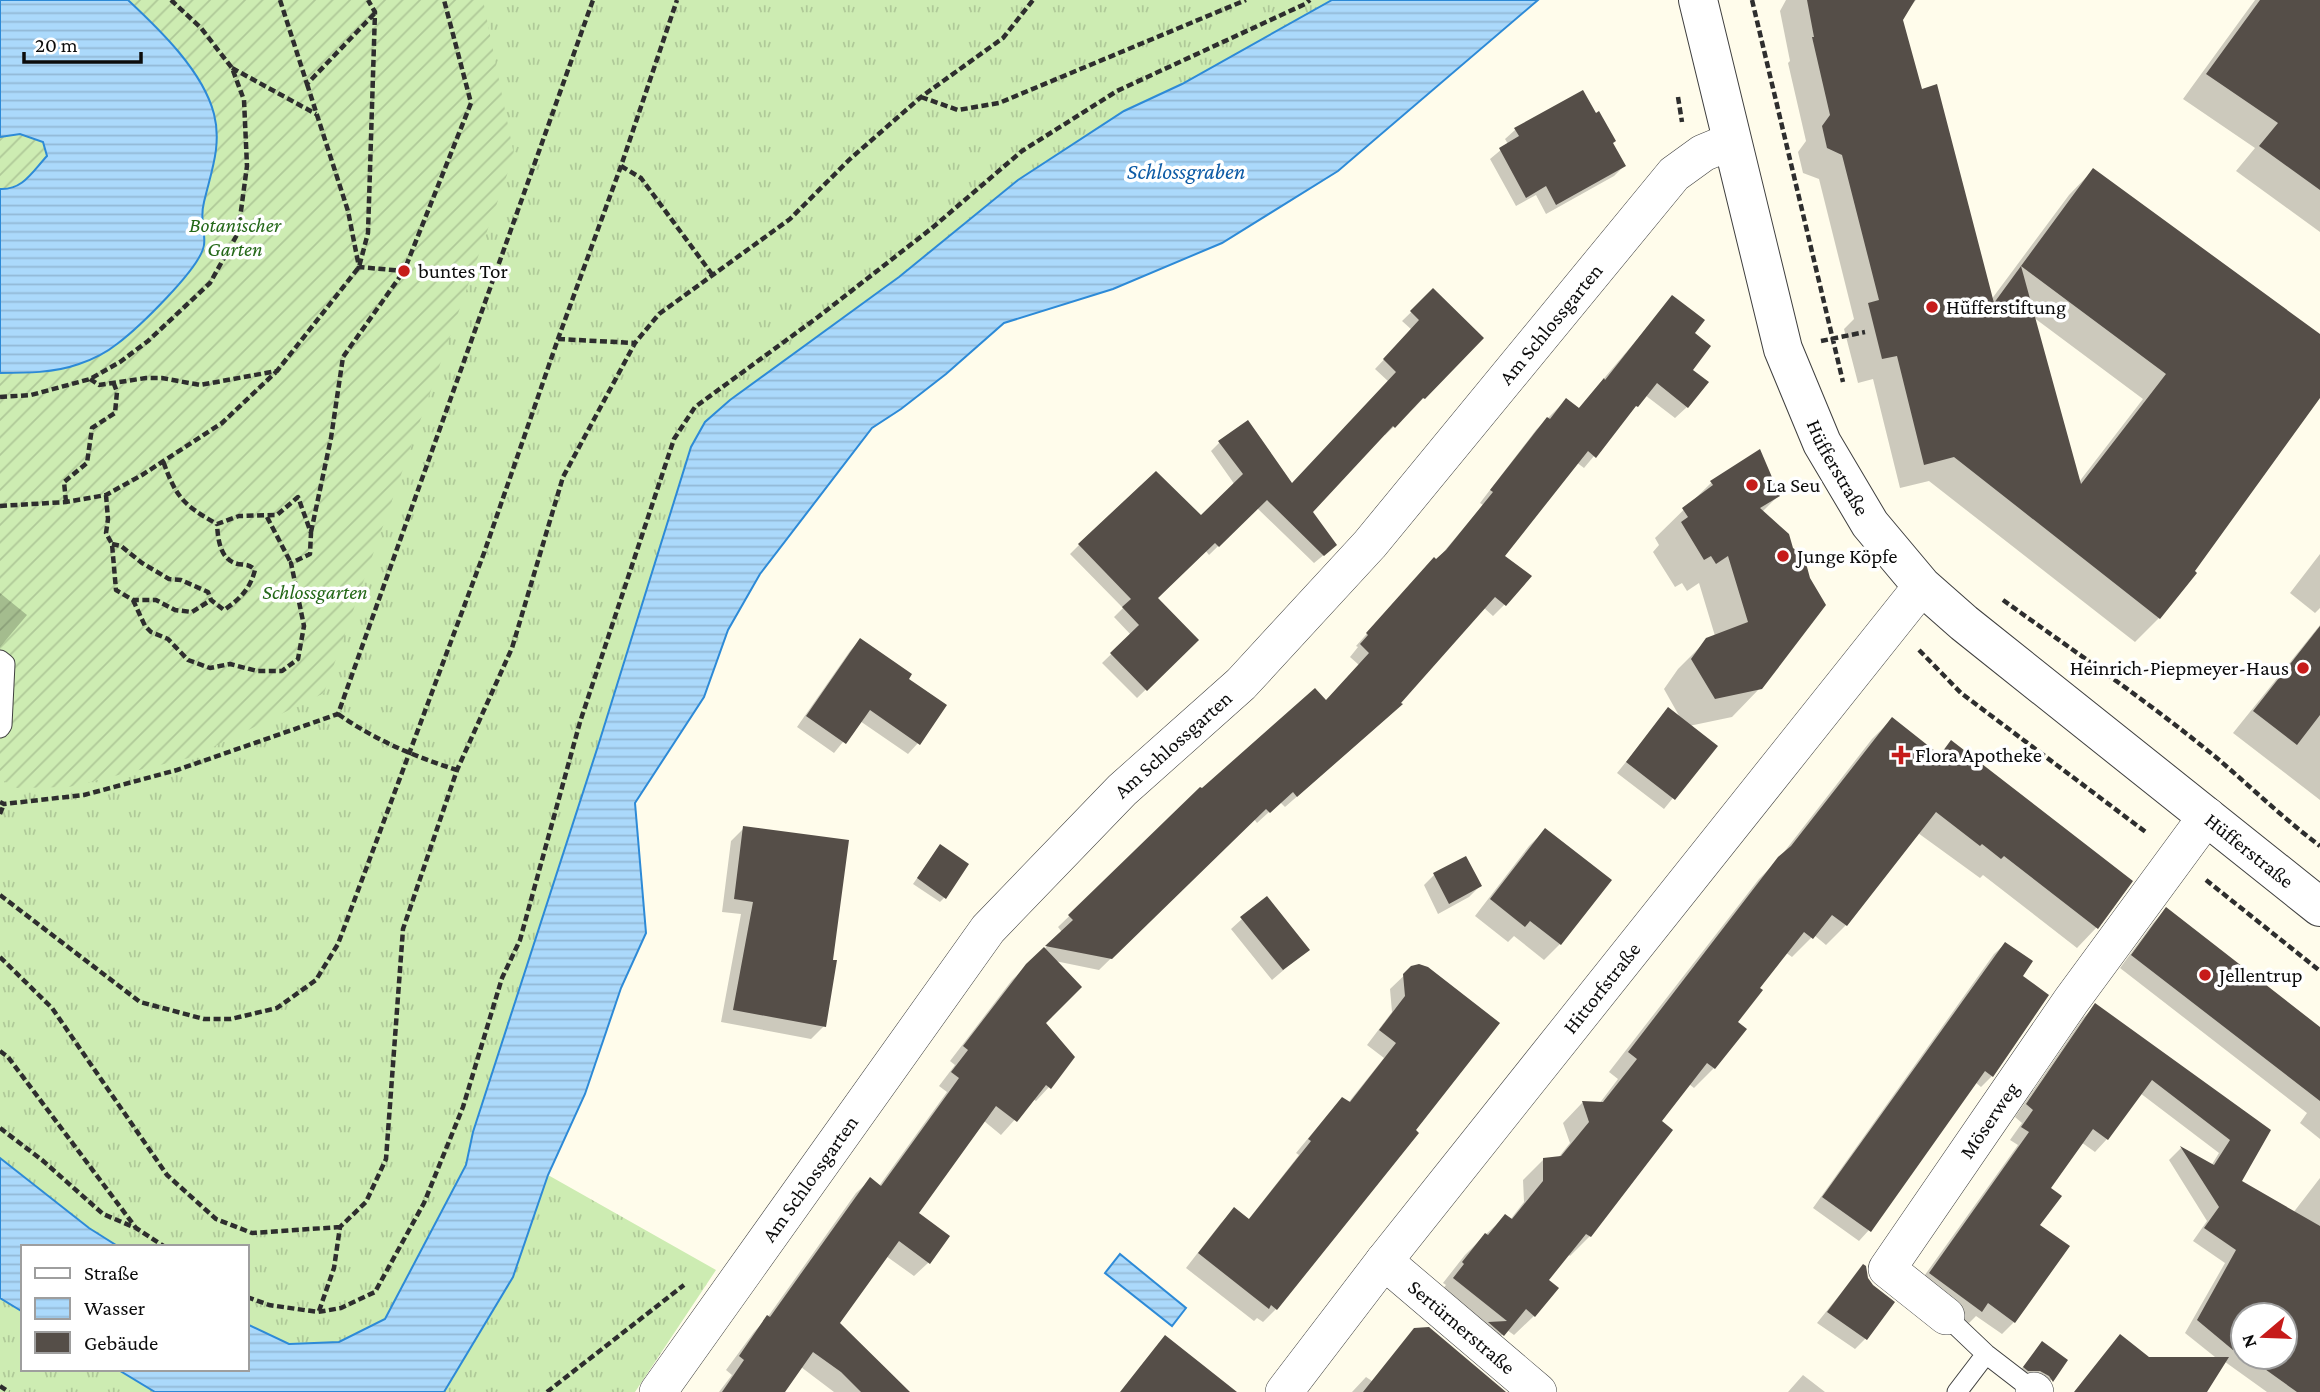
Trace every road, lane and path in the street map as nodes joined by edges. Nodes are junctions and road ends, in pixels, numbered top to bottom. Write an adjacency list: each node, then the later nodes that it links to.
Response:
1 (171, 0): 13 (path)
2 (280, 0): 14 (path)
3 (368, 0): 12 (path)
4 (444, 0): 20 (path)
5 (593, 0): 43 (path)
6 (677, 0): 18 (path)
7 (1033, 0): 15 (path)
8 (1246, 0): 15 (path)
9 (1310, 0): 62 (path)
10 (1698, 0): 17 (street, Hüfferstraße)
11 (1752, 0): 26 (path)
12 (375, 12): 14 (path); 19 (path)
13 (232, 68): 16 (path); 25 (path)
14 (307, 84): 16 (path)
15 (921, 97): 21 (path)
16 (316, 114): 19 (path)
17 (1732, 141): 38 (street, Hüfferstraße); 69 (street, Am Schlossgarten)
18 (621, 166): 21 (path); 22 (path)
19 (359, 267): 20 (path); 24 (path)
20 (404, 271): 35 (path)
21 (714, 277): 23 (path)
22 (558, 339): 23 (path); 45 (path)
23 (635, 343): 46 (path)
24 (277, 371): 27 (path); 29 (path)
25 (90, 379): 27 (path); 28 (path)
26 (1843, 383)
27 (114, 384): 31 (path)
28 (0, 397)
29 (163, 461): 30 (path); 34 (path)
30 (106, 495): 31 (path); 36 (path)
31 (66, 502): 32 (path)
32 (0, 506)
33 (267, 517): 34 (path); 35 (path); 37 (path)
34 (217, 524): 41 (path)
35 (311, 533): 37 (path)
36 (112, 544): 40 (path); 41 (path)
37 (291, 563): 40 (path)
38 (1922, 586): 49 (street, Hüfferstraße); 59 (street, Hittorfstraße)
39 (1994, 592): 50 (path)
40 (133, 600): 41 (path)
41 (211, 600)
42 (0, 660): 44 (lane)
43 (338, 713): 45 (path); 47 (path)
44 (0, 728)
45 (409, 755): 46 (path); 51 (path)
46 (457, 771): 56 (path)
47 (2, 803): 48 (path)
48 (0, 814)
49 (2207, 816): 52 (street, Hüfferstraße); 63 (street, Möserweg)
50 (2320, 846)
51 (0, 894)
52 (2320, 907)
53 (0, 957): 56 (path)
54 (0, 1051): 57 (path)
55 (0, 1128): 57 (path)
56 (340, 1227): 62 (path)
57 (136, 1228): 58 (path)
58 (162, 1245)
59 (1384, 1261): 70 (street, Hittorfstraße); 71 (street, Sertürnerstraße)
60 (690, 1280): 68 (path)
61 (248, 1297): 62 (path)
62 (318, 1312)
63 (1946, 1316): 64 (lane, Möserweg)
64 (1986, 1353): 72 (lane); 73 (lane, Möserweg)
65 (0, 1386): 66 (path); 67 (path)
66 (2, 1392)
67 (9, 1392)
68 (547, 1392)
69 (658, 1392)
70 (1284, 1392)
71 (1538, 1392)
72 (1957, 1392)
73 (2035, 1392)

